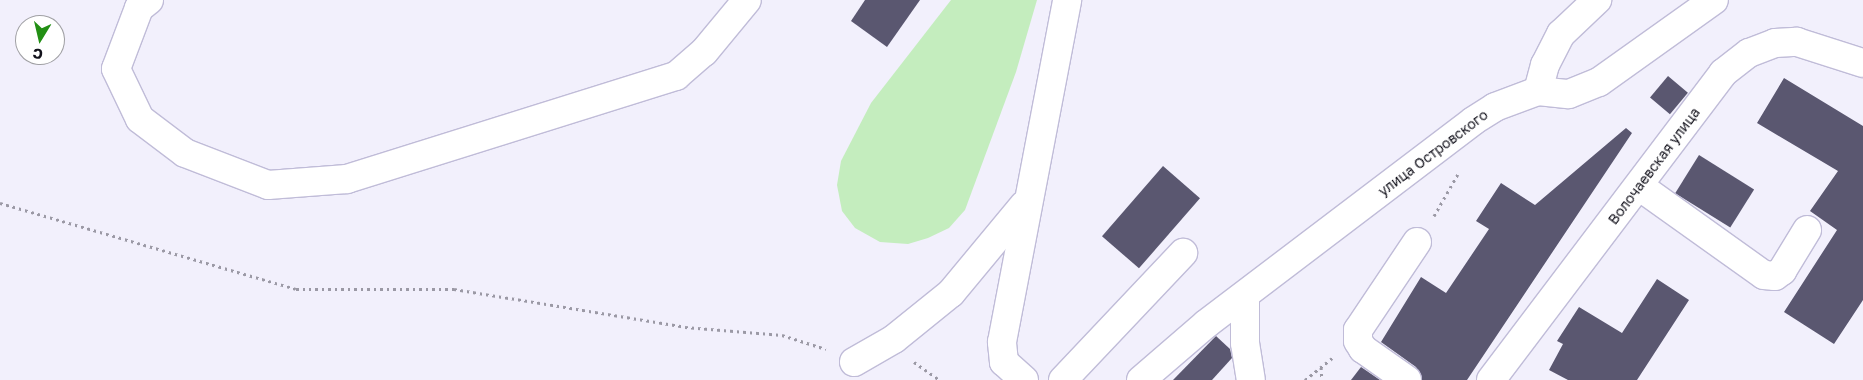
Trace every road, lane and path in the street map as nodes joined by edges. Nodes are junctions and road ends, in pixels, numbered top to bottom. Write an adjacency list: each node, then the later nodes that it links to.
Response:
1 (149, 0): 2 (lane)
2 (747, 0)
3 (1067, 0): 11 (lane)
4 (1597, 0): 7 (lane)
5 (1714, 0): 7 (lane, улица Островского)
6 (1863, 63): 9 (lane, Волочаевская улица)
7 (1538, 91): 15 (lane, улица Островского)
8 (1459, 170): 13 (path)
9 (1639, 186): 12 (lane); 24 (lane, Волочаевская улица)
10 (0, 203): 16 (path)
11 (1025, 203): 16 (lane); 19 (lane)
12 (1807, 230)
13 (1417, 242): 23 (lane)
14 (1183, 253): 20 (lane)
15 (1245, 298): 18 (lane); 21 (lane, улица Островского)
16 (854, 362)
17 (1321, 366): 22 (path)
18 (1244, 373)
19 (1024, 380)
20 (1063, 380)
21 (1141, 380)
22 (1322, 380)
23 (1407, 380)
24 (1491, 380)

